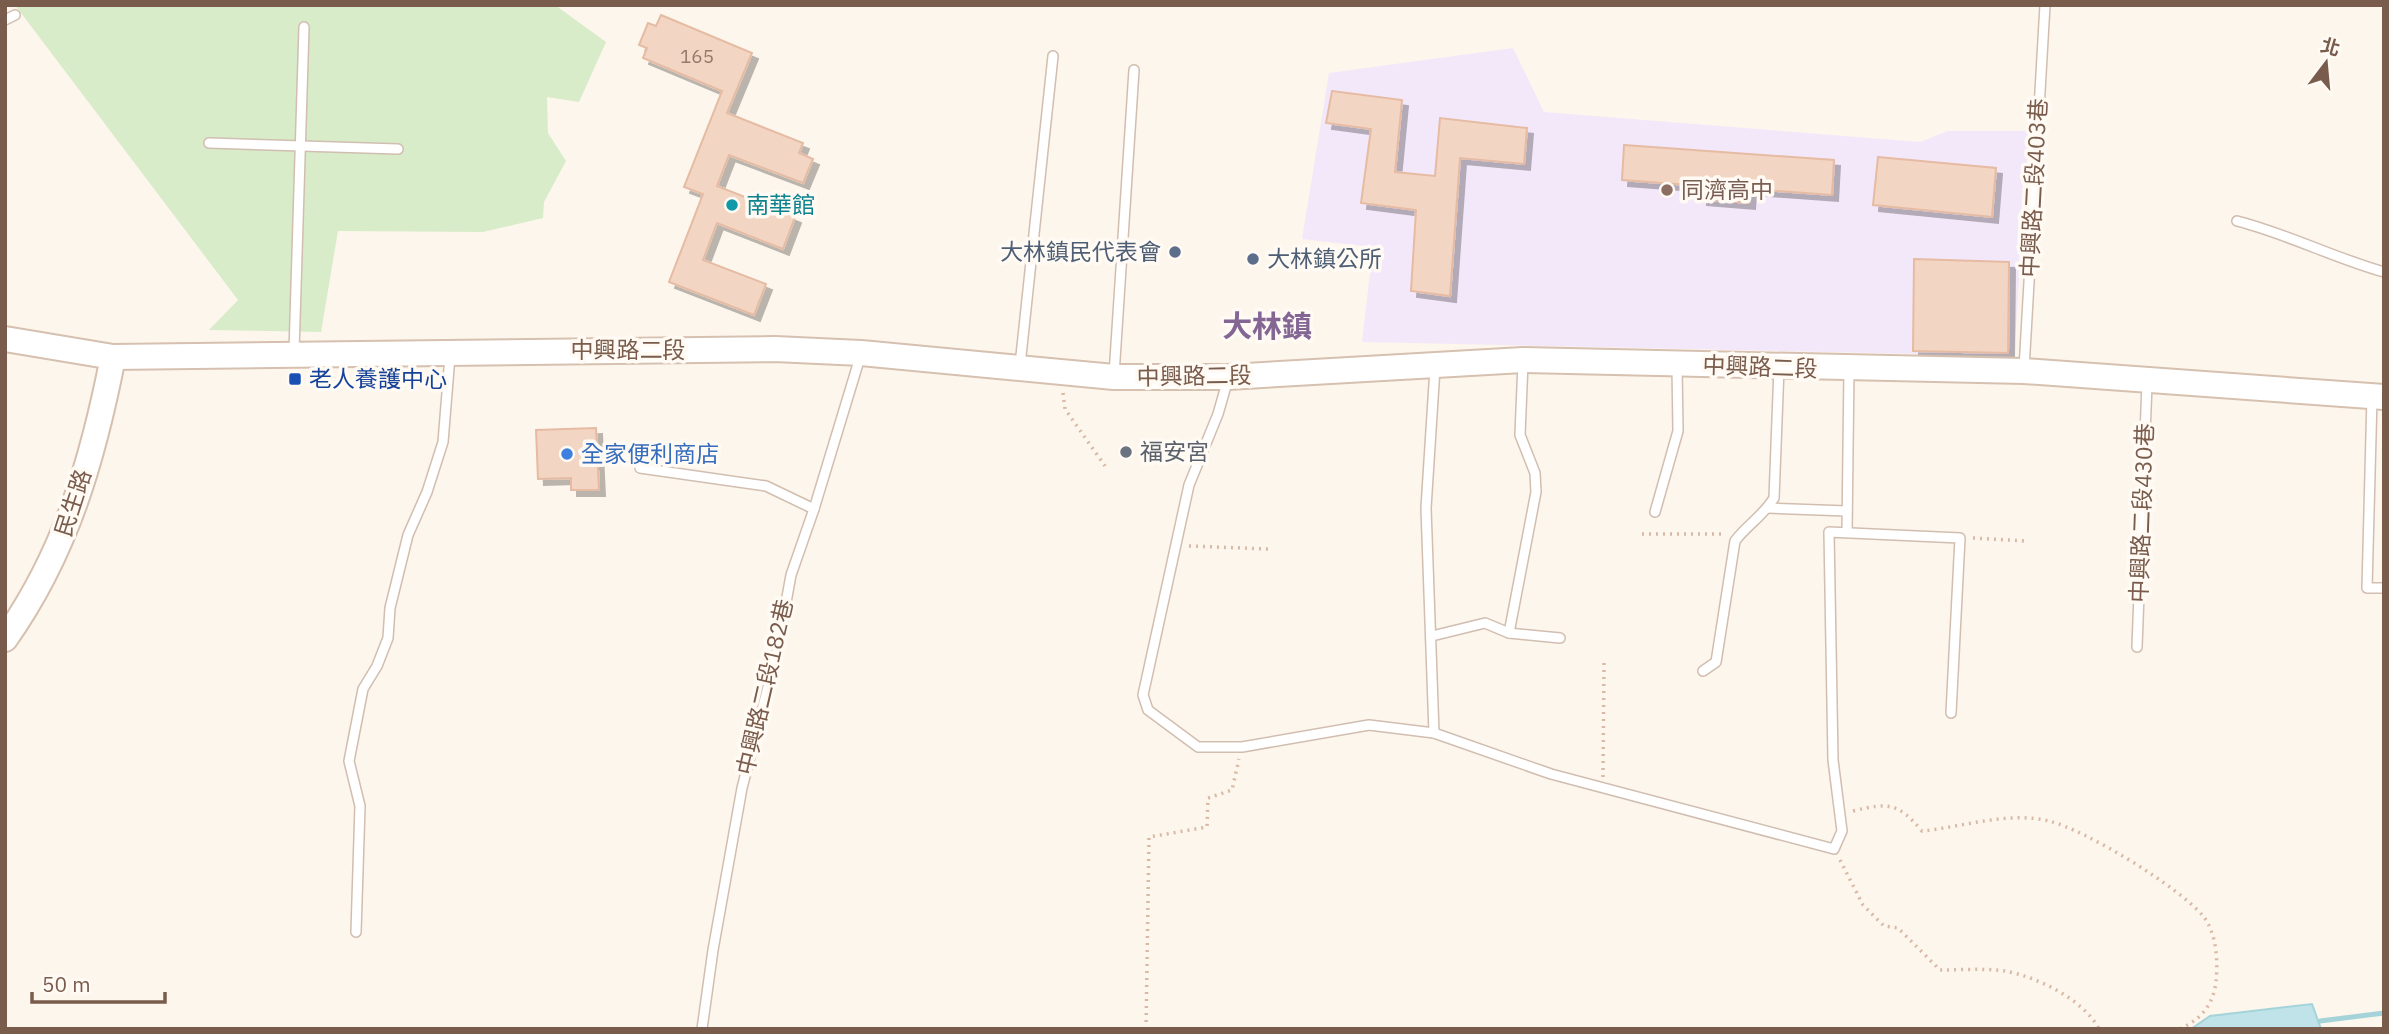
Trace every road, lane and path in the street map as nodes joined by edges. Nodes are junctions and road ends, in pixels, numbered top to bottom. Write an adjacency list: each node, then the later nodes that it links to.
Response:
1 (2045, 5): 23 (lane, 中興路二段403巷)
2 (15, 15): 3 (lane)
3 (5, 20)
4 (304, 27): 8 (lane)
5 (1053, 55): 22 (lane)
6 (1134, 70): 25 (lane)
7 (209, 143): 8 (lane)
8 (300, 146): 9 (lane); 15 (lane)
9 (398, 149)
10 (2237, 221): 11 (lane)
11 (2384, 272)
12 (5, 338): 16 (main road, 中興路二段)
13 (450, 351): 14 (main road, 中興路二段); 15 (main road, 中興路二段); 56 (lane)
14 (862, 353): 22 (main road, 中興路二段); 32 (lane, 中興路二段182巷)
15 (294, 354): 16 (main road, 中興路二段)
16 (113, 356): 46 (main road, 民生路)
17 (1523, 360): 18 (main road, 中興路二段); 19 (main road, 中興路二段); 43 (lane)
18 (1435, 363): 26 (main road, 中興路二段); 44 (lane)
19 (1677, 364): 20 (main road, 中興路二段); 34 (lane)
20 (1779, 367): 21 (main road, 中興路二段); 31 (lane)
21 (1849, 369): 23 (main road, 中興路二段); 33 (lane)
22 (1019, 370): 24 (main road, 中興路二段)
23 (2024, 371): 27 (main road, 中興路二段)
24 (1064, 373): 25 (main road, 中興路二段); 29 (path)
25 (1114, 377): 26 (main road, 中興路二段)
26 (1228, 377): 40 (lane)
27 (2147, 379): 28 (main road, 中興路二段); 47 (lane, 中興路二段430巷)
28 (2378, 397): 42 (lane)
29 (1105, 466)
30 (640, 468): 32 (lane)
31 (1768, 508): 33 (lane); 37 (lane)
32 (814, 509): 57 (lane, 中興路二段182巷)
33 (1847, 511): 35 (lane)
34 (1655, 512)
35 (1847, 532): 38 (lane); 54 (lane)
36 (1642, 534): 37 (path)
37 (1741, 534): 49 (lane)
38 (1960, 538): 39 (path); 50 (lane)
39 (2026, 541)
40 (1175, 546): 41 (path); 52 (lane)
41 (1268, 549)
42 (2384, 588)
43 (1509, 633): 44 (lane); 45 (lane)
44 (1432, 636): 51 (lane)
45 (1560, 638)
46 (5, 639)
47 (2137, 647)
48 (1604, 663): 53 (path)
49 (1703, 671)
50 (1951, 713)
51 (1434, 733): 52 (lane); 53 (lane)
52 (1242, 747): 58 (path)
53 (1602, 786): 55 (lane)
54 (1841, 814): 55 (lane); 60 (path)
55 (1834, 849): 59 (path)
56 (356, 932)
57 (702, 1029)
58 (1146, 1029)
59 (2099, 1029)
60 (2179, 1029)

